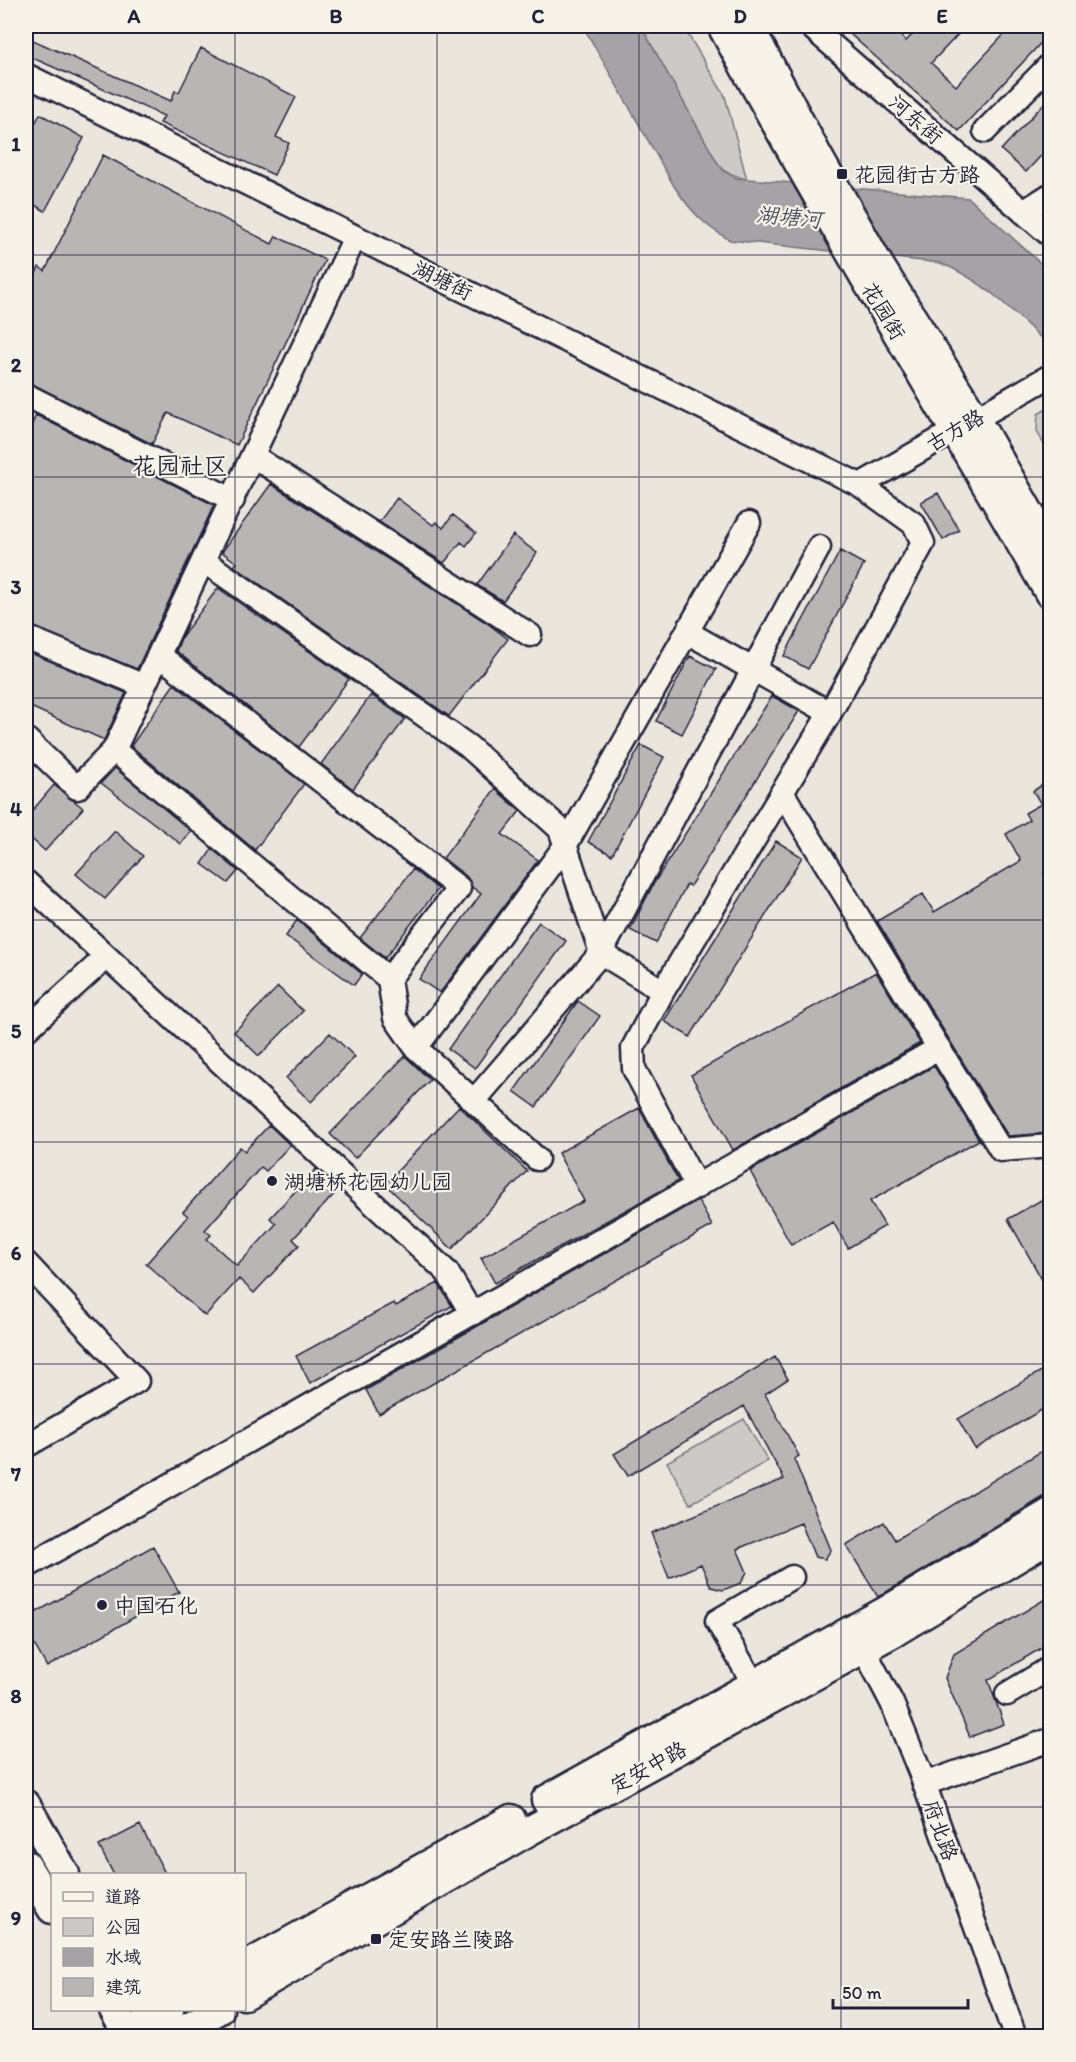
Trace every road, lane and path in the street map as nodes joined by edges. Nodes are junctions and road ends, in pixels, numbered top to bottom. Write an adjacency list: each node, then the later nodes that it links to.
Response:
1 (722, 26): 7 (main road, 花园街)
2 (748, 26): 7 (main road, 花园街)
3 (810, 26): 9 (street, 河东街)
4 (1050, 65): 6 (street)
5 (26, 75): 11 (street, 湖塘街)
6 (985, 131)
7 (807, 159): 14 (main road, 花园街)
8 (1050, 195): 9 (street)
9 (1023, 212): 10 (street, 河东街)
10 (1050, 235)
11 (355, 237): 15 (street); 16 (street, 湖塘街)
12 (1050, 376): 14 (street, 古方路)
13 (26, 395): 17 (street)
14 (965, 424): 16 (street, 古方路); 20 (main road, 花园街); 22 (main road, 花园街)
15 (253, 456): 17 (street); 24 (street)
16 (860, 485): 29 (street, 湖塘街)
17 (233, 500): 21 (street)
18 (749, 523): 23 (street)
19 (819, 547): 27 (street)
20 (1050, 549)
21 (204, 561): 26 (street); 33 (street)
22 (1050, 594)
23 (687, 632): 27 (street); 33 (street)
24 (530, 635)
25 (26, 637): 28 (street)
26 (159, 655): 28 (street); 37 (street)
27 (754, 669): 29 (street); 35 (street)
28 (144, 687): 31 (street)
29 (830, 713): 32 (street)
30 (26, 739): 31 (street)
31 (114, 750): 37 (street)
32 (782, 792): 38 (street); 41 (street)
33 (565, 846): 35 (street); 40 (street)
34 (26, 882): 36 (street)
35 (601, 953): 38 (street); 42 (street)
36 (106, 957): 39 (street); 47 (street)
37 (389, 979): 40 (street)
38 (663, 991): 45 (street)
39 (26, 1030)
40 (416, 1048): 42 (street)
41 (939, 1048): 43 (street); 45 (street)
42 (474, 1101): 44 (street)
43 (1050, 1146)
44 (537, 1159)
45 (697, 1187): 47 (street)
46 (26, 1263): 48 (street)
47 (472, 1314): 51 (street)
48 (26, 1446)
49 (1050, 1513): 53 (main road, 定安中路)
50 (1050, 1538): 53 (main road, 定安中路)
51 (26, 1567)
52 (792, 1577): 55 (street)
53 (858, 1638): 55 (main road, 定安中路); 58 (street, 府北路); 64 (main road, 定安中路)
54 (1050, 1668): 56 (street)
55 (754, 1684): 63 (main road, 定安中路)
56 (1007, 1694)
57 (1050, 1740): 58 (street)
58 (924, 1784): 67 (street, 府北路)
59 (26, 1805): 61 (main road)
60 (26, 1865): 62 (main road)
61 (64, 1873)
62 (51, 1907)
63 (246, 1966)
64 (246, 1994)
65 (214, 2011): 66 (main road)
66 (143, 2025)
67 (1015, 2037)

